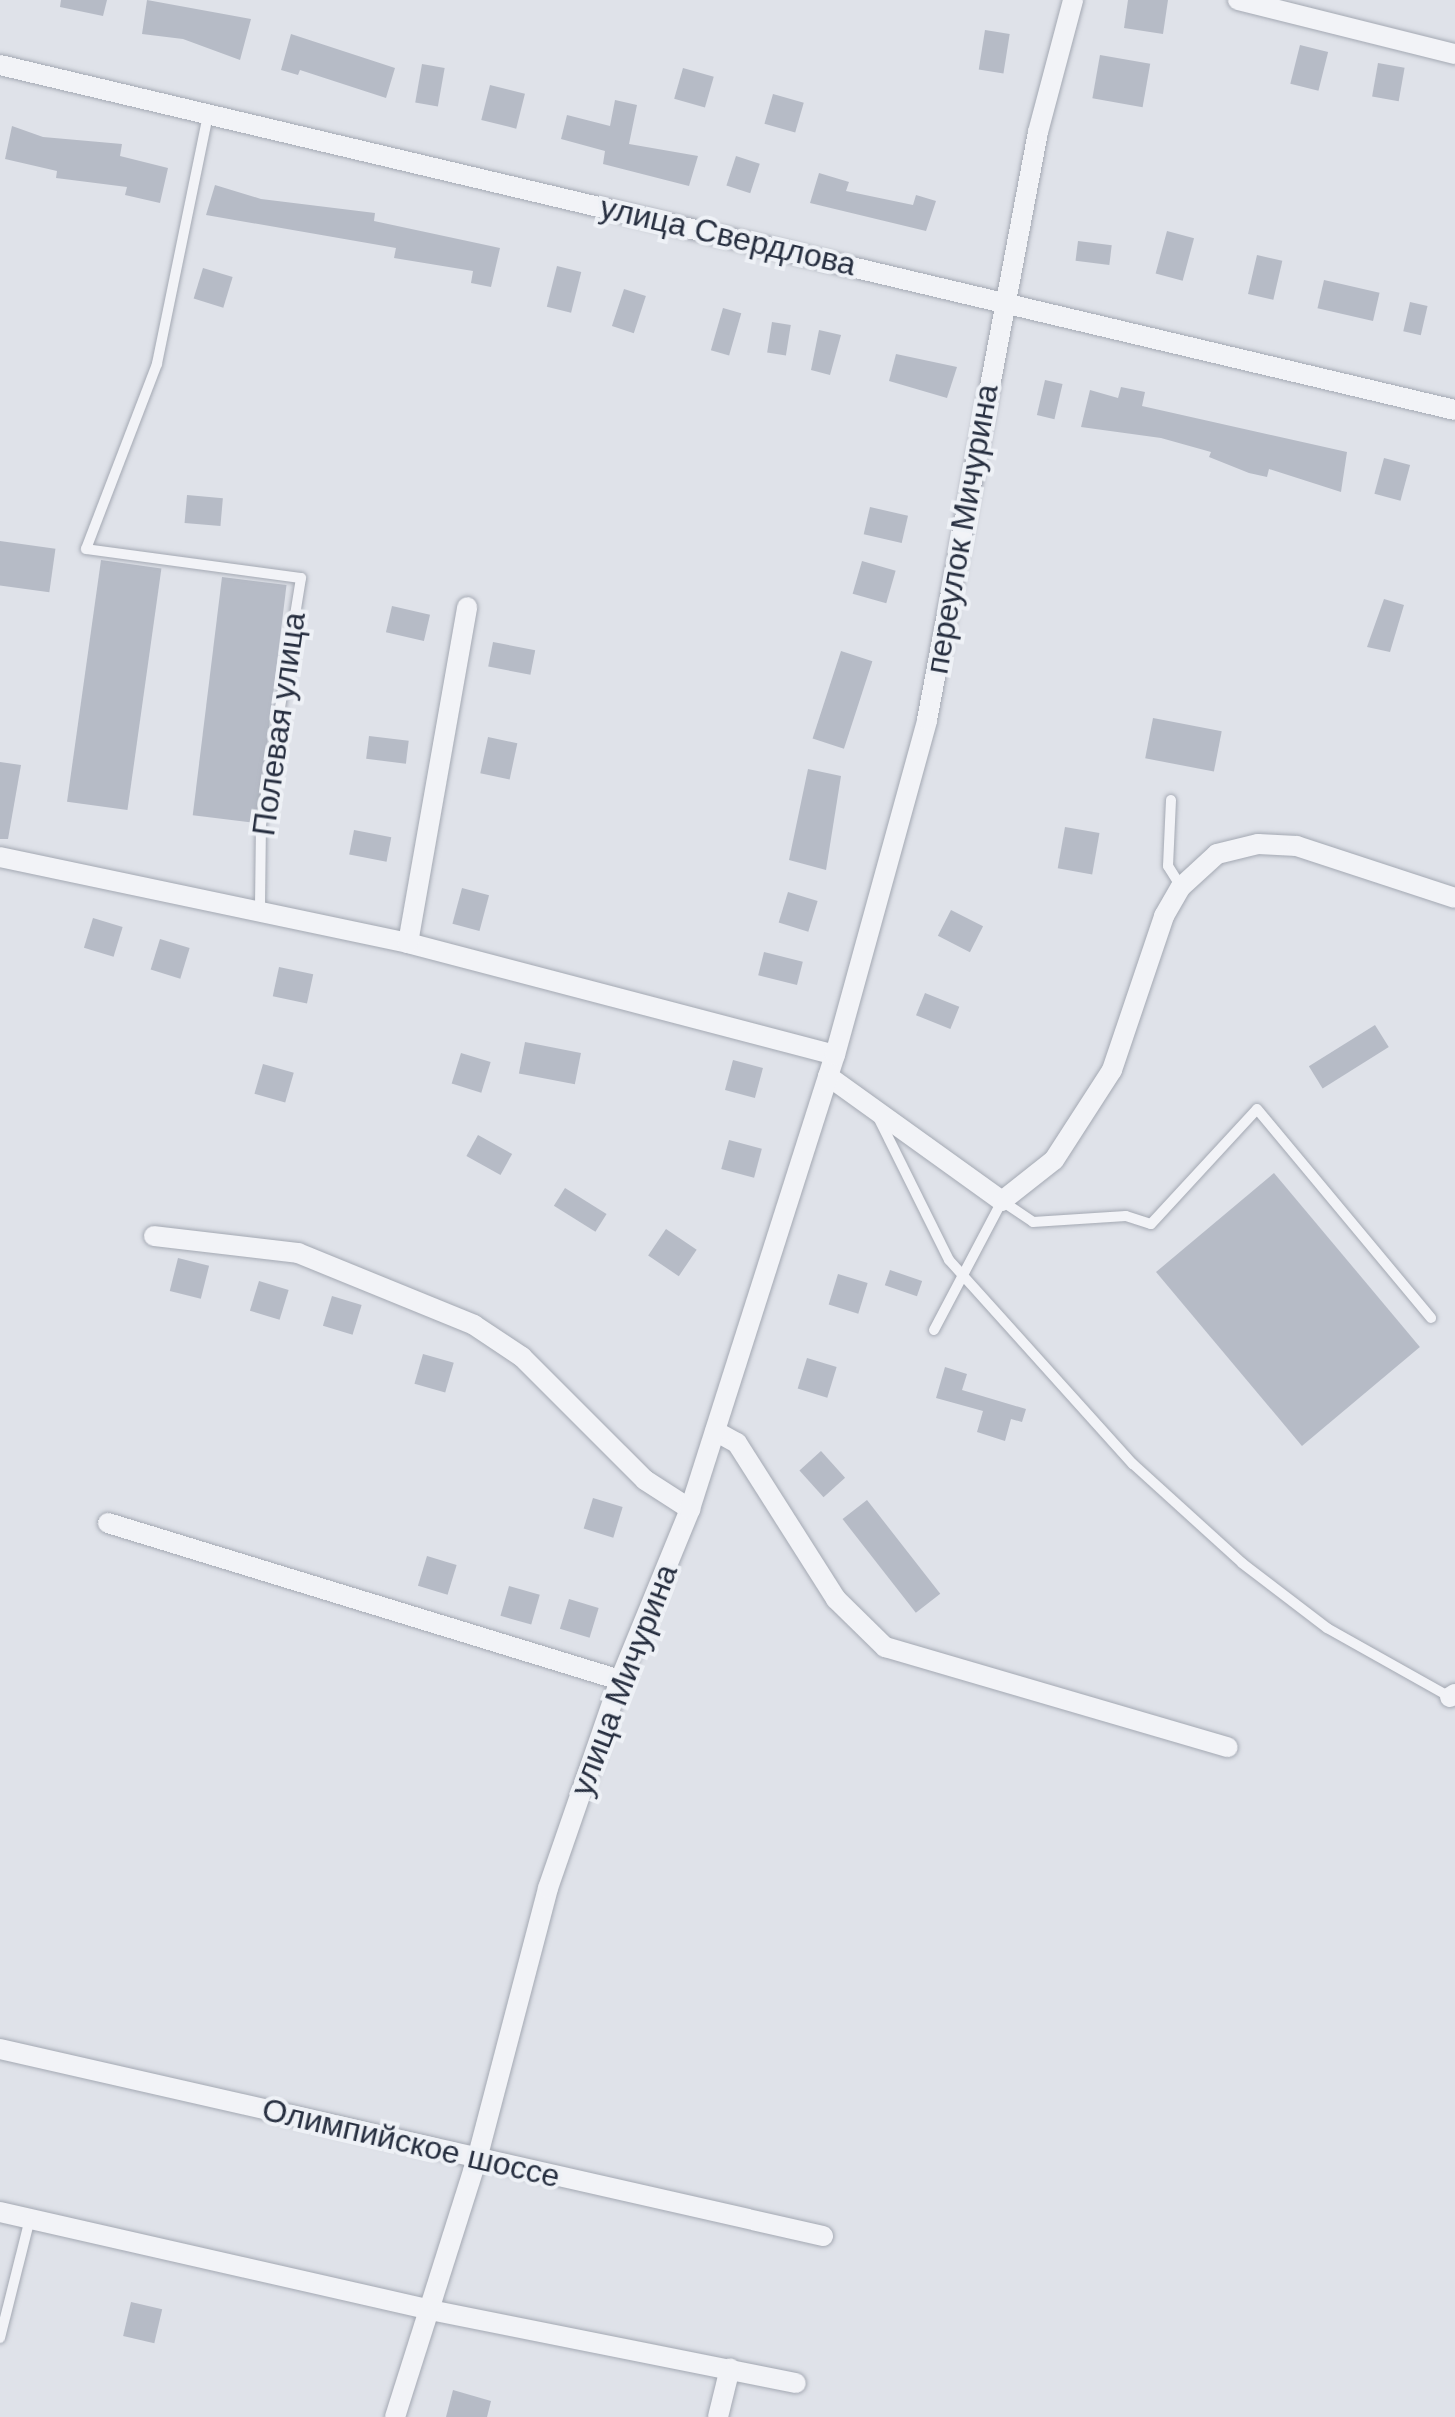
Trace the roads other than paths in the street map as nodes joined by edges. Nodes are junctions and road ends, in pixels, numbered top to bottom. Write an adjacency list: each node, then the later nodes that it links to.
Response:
1 (1073, 0): 6 (street, переулок Мичурина)
2 (1238, 0): 3 (street)
3 (1455, 54)
4 (0, 65): 5 (street, улица Свердлова)
5 (208, 114): 6 (street, улица Свердлова); 13 (lane, Полевая улица)
6 (1004, 301): 7 (street, улица Свердлова); 15 (street, переулок Мичурина)
7 (1455, 410)
8 (467, 607): 14 (street)
9 (1171, 800): 11 (lane)
10 (0, 857): 13 (street)
11 (1181, 886): 12 (street); 18 (street)
12 (1455, 898)
13 (260, 908): 14 (street)
14 (408, 942): 15 (street)
15 (835, 1054): 16 (street, улица Мичурина)
16 (828, 1076): 17 (street); 23 (street, улица Мичурина)
17 (879, 1118): 18 (street); 20 (lane)
18 (1002, 1201): 20 (lane); 21 (lane)
19 (154, 1236): 24 (street)
20 (960, 1273): 22 (lane); 27 (lane)
21 (1431, 1318)
22 (934, 1330)
23 (715, 1431): 24 (street, улица Мичурина); 28 (street)
24 (690, 1509): 26 (street, улица Мичурина)
25 (108, 1523): 26 (street)
26 (620, 1680): 30 (street, улица Мичурина)
27 (1453, 1697)
28 (1228, 1746)
29 (0, 2048): 30 (street, Олимпийское шоссе)
30 (477, 2159): 33 (street, Олимпийское шоссе); 34 (street, улица Мичурина)
31 (0, 2212): 32 (street)
32 (30, 2219): 34 (street); 35 (lane)
33 (823, 2236)
34 (430, 2310): 36 (street); 38 (street, улица Мичурина)
35 (0, 2338)
36 (730, 2368): 37 (street); 39 (street)
37 (796, 2383)
38 (395, 2417)
39 (718, 2417)

